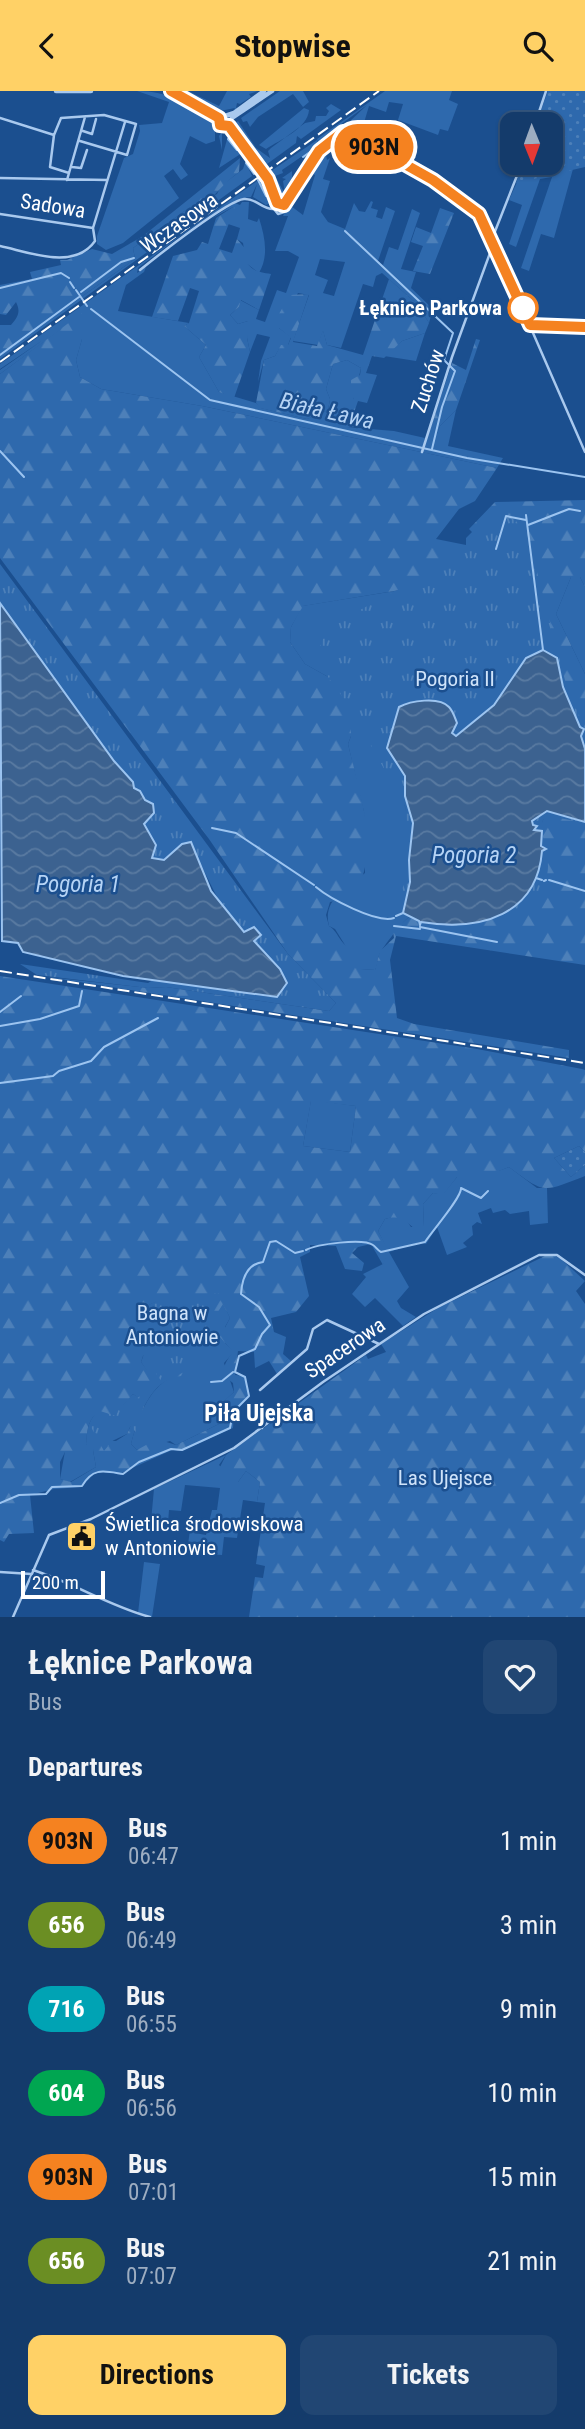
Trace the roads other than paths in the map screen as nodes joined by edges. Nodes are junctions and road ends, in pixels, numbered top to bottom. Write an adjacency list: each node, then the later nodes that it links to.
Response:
1 (56, 91): 2 (street)
2 (91, 91)
3 (171, 91): 10 (street)
4 (264, 91): 12 (street)
5 (272, 91): 12 (street)
6 (546, 91): 7 (street)
7 (539, 112)
8 (85, 117): 13 (street); 14 (street); 15 (street)
9 (0, 118): 15 (street)
10 (219, 118): 12 (street); 12 (street)
11 (96, 120): 14 (street)
12 (228, 121): 20 (street)
13 (125, 122): 18 (street, Sadowa); 18 (street)
14 (83, 131): 16 (street)
15 (54, 135): 21 (street)
16 (80, 141): 18 (street); 19 (street)
17 (87, 151): 19 (street)
18 (116, 152): 26 (street, Sadowa)
19 (72, 167): 21 (street)
20 (261, 169)
21 (69, 173): 25 (street)
22 (518, 175): 32 (street, Zuchów)
23 (266, 176): 27 (street)
24 (0, 178): 25 (street)
25 (67, 180): 26 (street)
26 (107, 180): 31 (street, Sadowa)
27 (277, 203): 28 (street); 29 (street)
28 (284, 205): 29 (street); 32 (street)
29 (274, 209): 34 (street, Wczasowa)
30 (0, 213): 31 (street, Sadowa)
31 (93, 228): 33 (street)
32 (493, 241): 35 (street); 37 (street, Zuchów)
33 (0, 246)
34 (141, 270)
35 (530, 325): 36 (street); 38 (street)
36 (585, 327)
37 (423, 452)
38 (585, 452)
39 (585, 1275): 40 (street, Spacerowa)
40 (379, 1344): 41 (street); 43 (street, Spacerowa)
41 (260, 1390)
42 (256, 1404): 43 (street)
43 (262, 1428): 45 (street, Spacerowa)
44 (0, 1572): 45 (street)
45 (32, 1572): 46 (street, Spacerowa); 47 (street)
46 (13, 1617)
47 (150, 1617)

